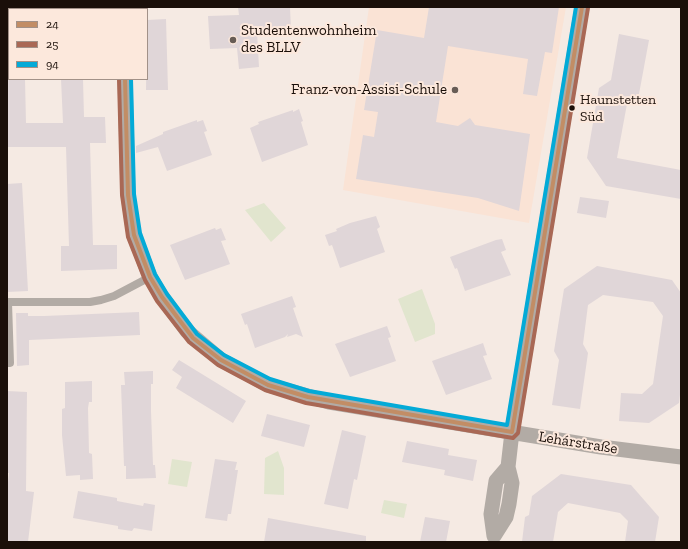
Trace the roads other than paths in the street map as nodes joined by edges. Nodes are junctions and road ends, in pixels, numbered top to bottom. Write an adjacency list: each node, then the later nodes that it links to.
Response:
1 (582, 7): 6 (street)
2 (125, 80): 3 (street, Lehárstraße)
3 (150, 277): 4 (lane); 6 (street, Lehárstraße)
4 (8, 302): 5 (lane)
5 (10, 363)
6 (512, 432): 7 (street, Lehárstraße); 8 (street)
7 (681, 457)
8 (494, 539)

